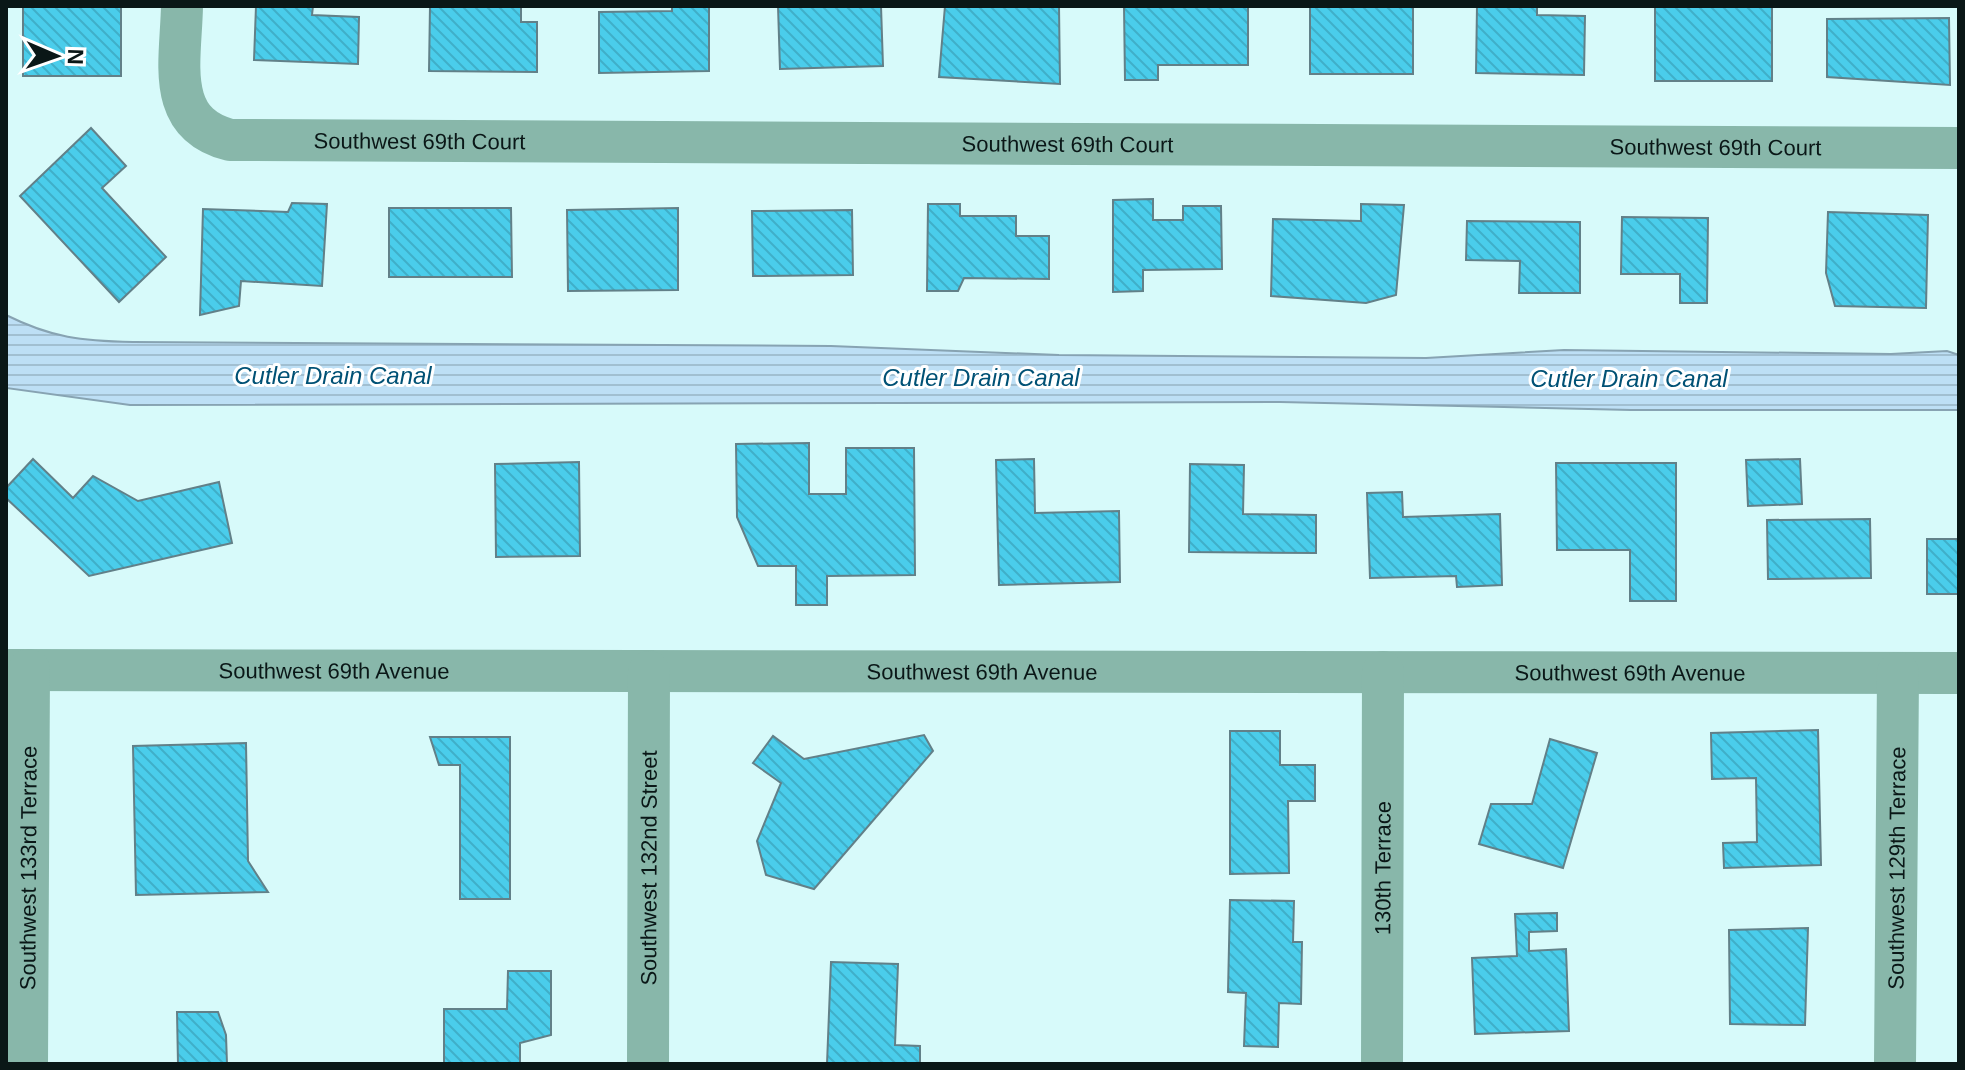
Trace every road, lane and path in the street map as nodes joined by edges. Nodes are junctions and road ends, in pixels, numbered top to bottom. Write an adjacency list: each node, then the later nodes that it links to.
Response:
1 (182, 6): 2 (street, Southwest 69th Court)
2 (1959, 148)
3 (18, 670): 4 (street, Southwest 69th Avenue); 8 (street, Southwest 133rd Terrace)
4 (649, 672): 5 (street, Southwest 69th Avenue); 9 (street, Southwest 132nd Street)
5 (1383, 672): 6 (street, Southwest 69th Avenue); 10 (street, 130th Terrace)
6 (1898, 673): 7 (street, Southwest 69th Avenue); 11 (street, Southwest 129th Terrace)
7 (1959, 673)
8 (27, 1064)
9 (648, 1064)
10 (1382, 1064)
11 (1895, 1064)

